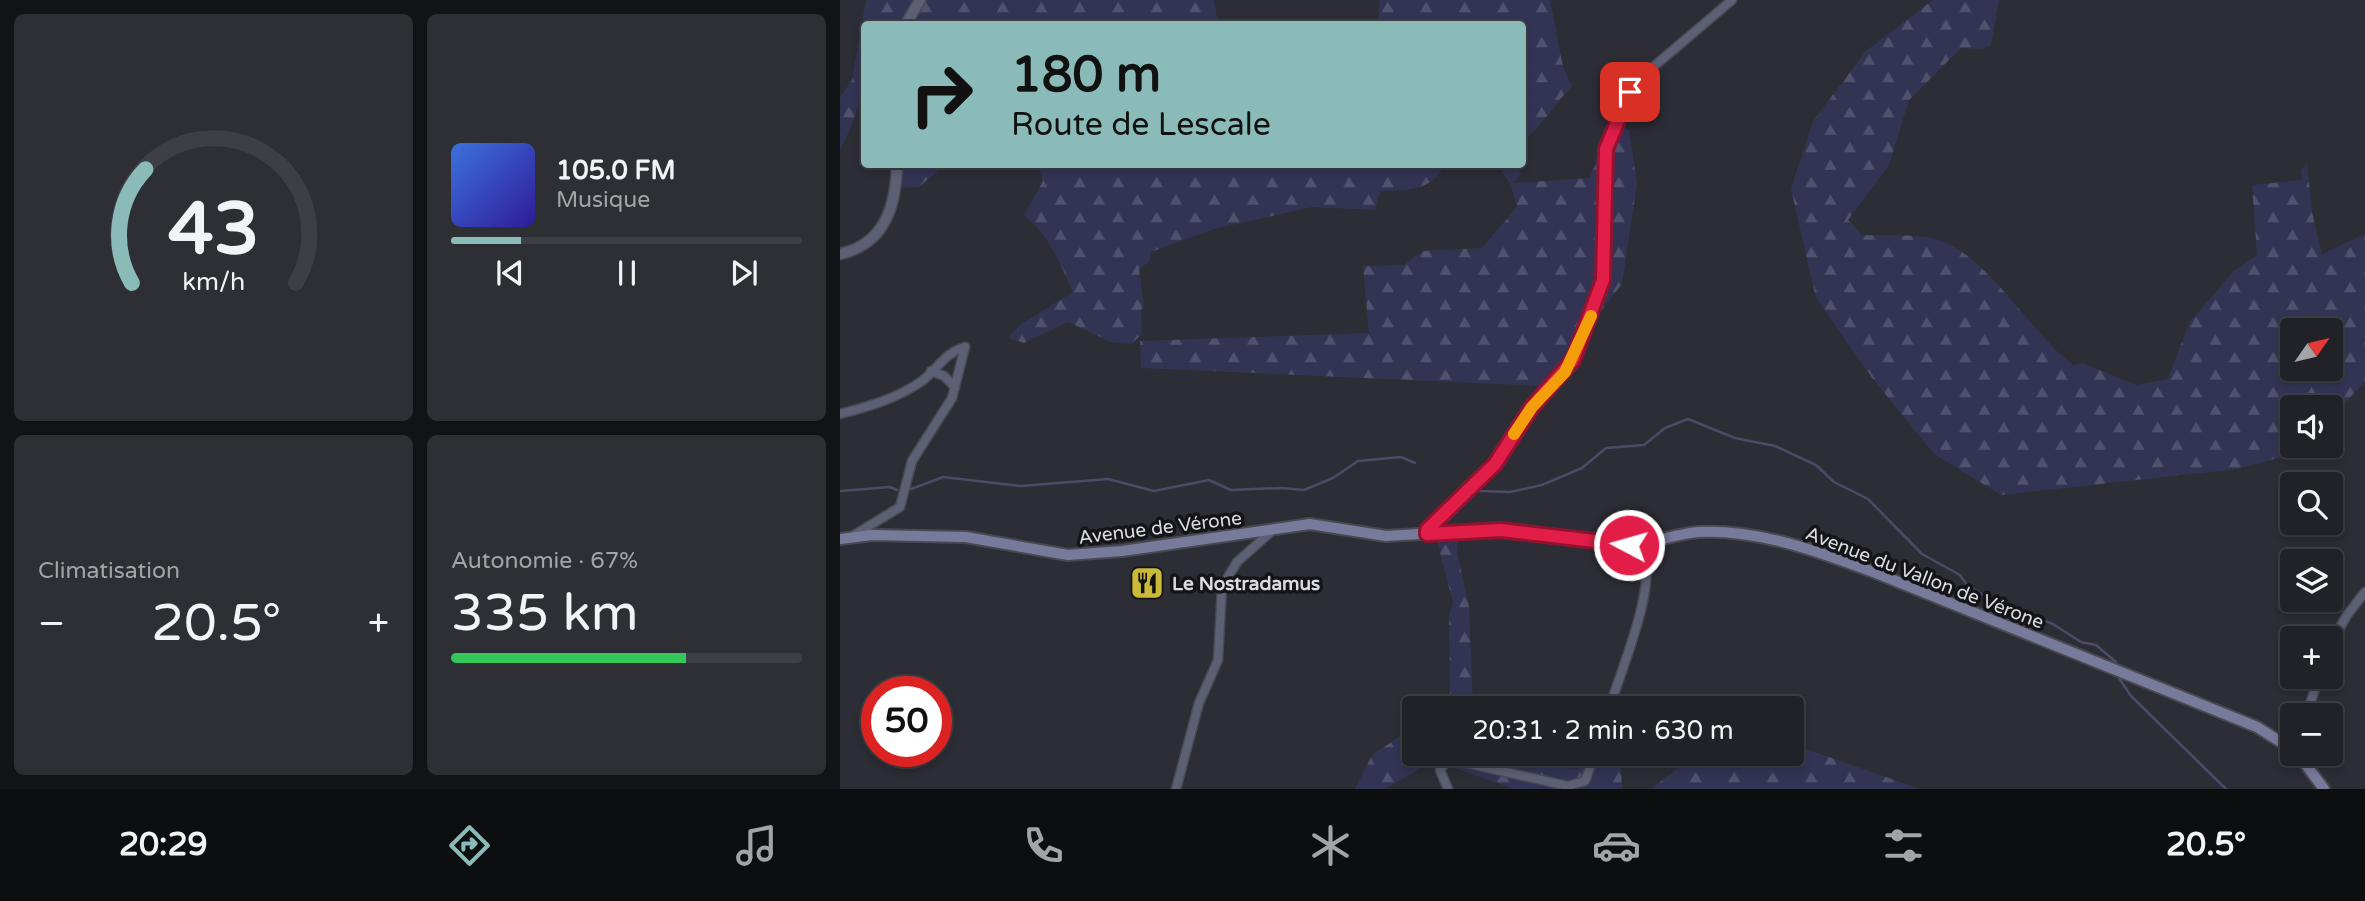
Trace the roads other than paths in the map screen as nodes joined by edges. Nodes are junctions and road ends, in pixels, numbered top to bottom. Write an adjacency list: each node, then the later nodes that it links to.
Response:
1 (920, 0): 3 (street)
2 (1732, 0): 11 (street)
3 (908, 21)
4 (897, 168): 5 (street)
5 (840, 254)
6 (931, 371): 7 (street); 7 (street); 8 (street)
7 (955, 387): 12 (street)
8 (840, 414)
9 (1273, 530): 11 (main road, Avenue de Vérone); 12 (main road, Avenue de Vérone); 22 (street)
10 (1442, 531): 11 (main road, Avenue de Vérone); 13 (main road, Avenue du Vallon de Vérone)
11 (1427, 534)
12 (846, 538)
13 (1644, 545): 16 (street); 17 (main road, Avenue du Vallon de Vérone)
14 (2365, 592): 15 (street)
15 (2341, 626)
16 (1613, 696)
17 (2280, 741)
18 (1443, 766): 23 (street)
19 (1479, 766): 20 (street)
20 (1590, 766)
21 (2306, 766): 24 (main road, Avenue du Vallon de Vérone)
22 (1176, 789)
23 (1448, 789)
24 (2324, 789)

